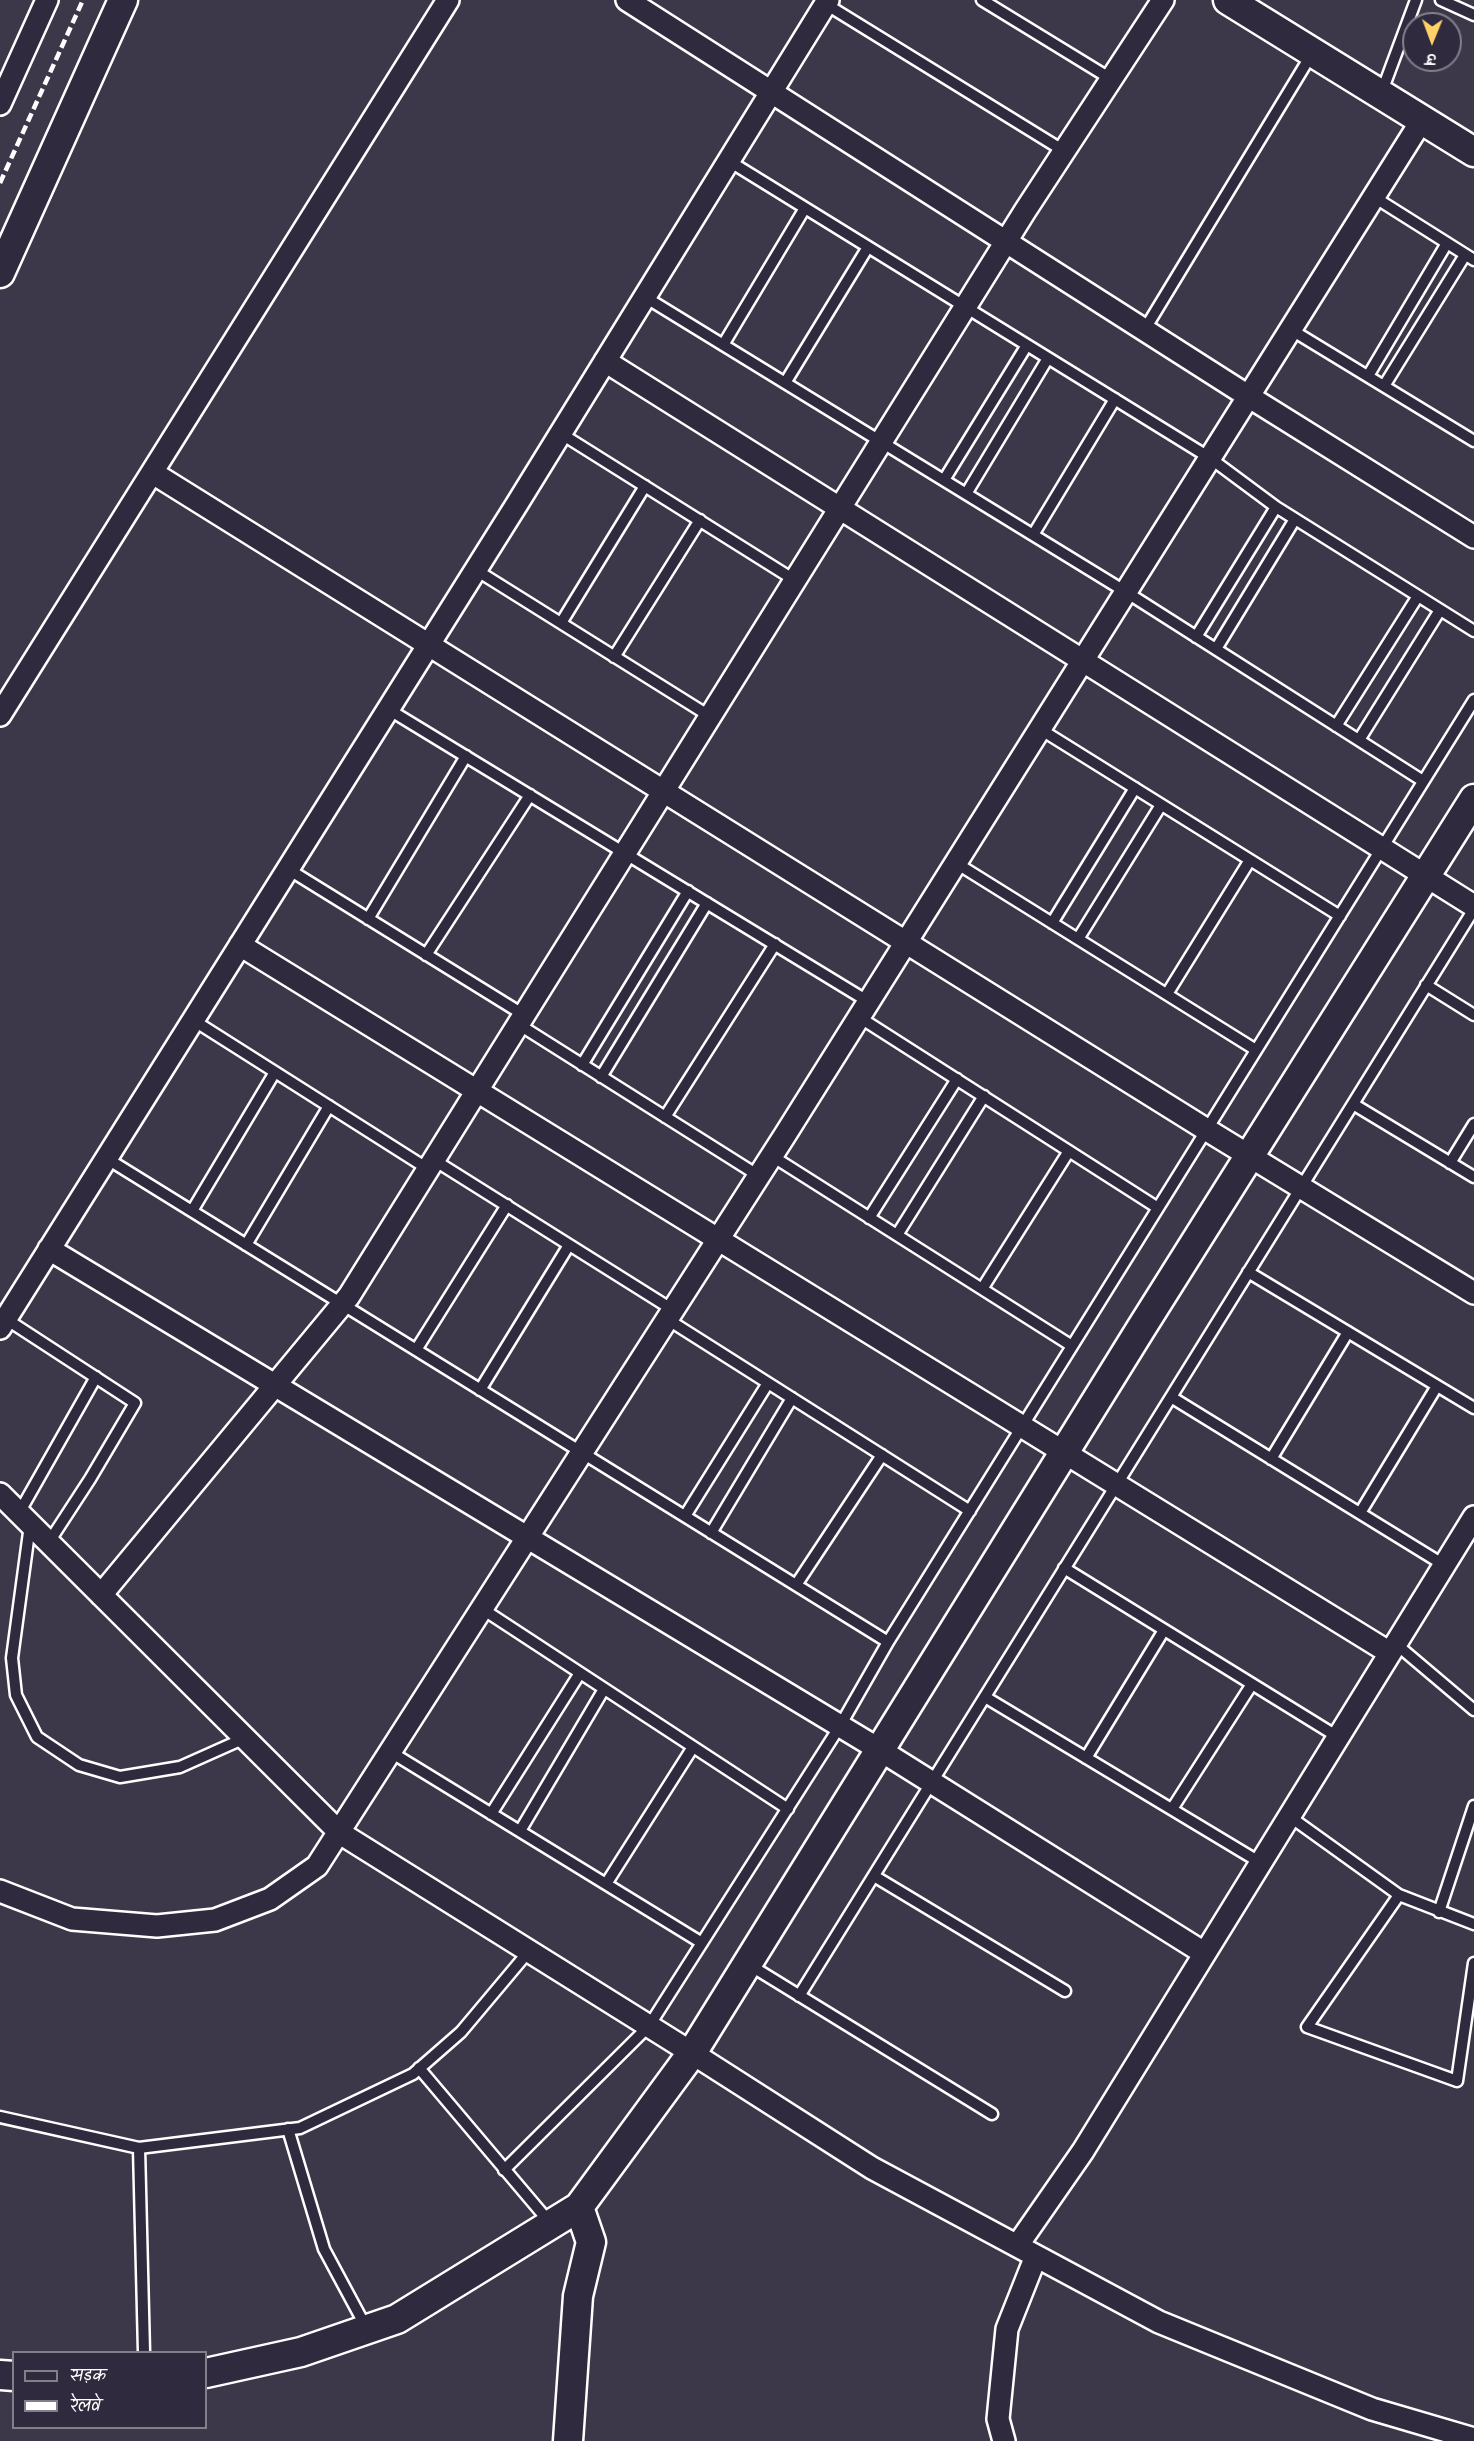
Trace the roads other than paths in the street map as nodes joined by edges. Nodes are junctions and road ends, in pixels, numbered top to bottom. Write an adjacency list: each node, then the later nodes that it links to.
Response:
1 (47, 0): 16 (street)
2 (123, 0): 27 (street)
3 (448, 0): 45 (street)
4 (627, 0): 14 (street)
5 (982, 0): 13 (lane)
6 (1163, 0): 13 (street)
7 (1228, 0): 12 (street)
8 (1416, 0): 15 (lane)
9 (1441, 0): 11 (lane)
10 (824, 1): 14 (street); 18 (lane)
11 (1474, 15)
12 (1313, 52): 15 (street); 30 (lane)
13 (1111, 79): 18 (street)
14 (771, 93): 20 (street); 23 (street)
15 (1380, 94): 17 (street)
16 (0, 104)
17 (1422, 120): 19 (street); 21 (street)
18 (1064, 151): 23 (street)
19 (1474, 152)
20 (729, 161): 22 (lane); 28 (street)
21 (1374, 197): 24 (lane); 31 (street)
22 (805, 208): 25 (lane); 32 (lane)
23 (1007, 240): 29 (street); 30 (street)
24 (1448, 243): 26 (lane); 36 (lane)
25 (868, 247): 29 (lane); 37 (lane)
26 (1469, 257): 38 (lane)
27 (0, 273)
28 (645, 297): 32 (lane); 35 (street)
29 (966, 307): 33 (lane); 43 (street)
30 (1145, 329): 39 (street)
31 (1290, 329): 36 (lane); 39 (street)
32 (723, 345): 37 (lane)
33 (1027, 345): 34 (lane); 46 (lane)
34 (1048, 358): 40 (lane); 48 (lane)
35 (605, 361): 41 (street); 50 (street)
36 (1368, 376): 38 (lane)
37 (785, 383): 43 (lane)
38 (1384, 386): 42 (lane)
39 (1248, 396): 44 (street); 54 (street)
40 (1115, 399): 44 (lane); 53 (lane)
41 (560, 433): 47 (lane); 55 (street)
42 (1474, 441)
43 (882, 442): 46 (lane); 50 (street)
44 (1210, 458): 49 (lane); 57 (street)
45 (153, 473): 63 (street); 69 (street)
46 (944, 480): 48 (lane)
47 (645, 486): 52 (lane); 60 (lane)
48 (966, 494): 53 (lane)
49 (1276, 507): 51 (lane); 62 (lane)
50 (841, 509): 56 (street); 66 (street)
51 (1295, 519): 58 (lane); 64 (lane)
52 (700, 520): 56 (lane); 65 (lane)
53 (1033, 535): 57 (lane)
54 (1474, 537)
55 (476, 570): 60 (lane); 63 (street)
56 (796, 581): 70 (street)
57 (1126, 592): 62 (lane); 66 (street)
58 (1418, 596): 59 (lane); 71 (lane)
59 (1440, 610): 61 (lane); 73 (lane)
60 (561, 623): 65 (lane)
61 (1474, 631)
62 (1196, 637): 64 (lane)
63 (428, 645): 68 (street); 77 (street)
64 (1216, 650): 71 (lane)
65 (615, 657): 70 (lane)
66 (1083, 661): 72 (street); 81 (street)
67 (1474, 700): 75 (lane)
68 (388, 709): 74 (lane); 85 (street)
69 (0, 716)
70 (711, 717): 77 (street)
71 (1336, 726): 73 (lane)
72 (1040, 729): 76 (lane); 84 (street)
73 (1359, 740): 75 (lane)
74 (466, 756): 78 (lane); 91 (lane)
75 (1423, 781): 81 (lane)
76 (1135, 788): 80 (lane); 92 (lane)
77 (664, 791): 82 (street); 94 (street)
78 (530, 795): 82 (lane); 97 (lane)
79 (1474, 798): 86 (street)
80 (1161, 805): 83 (lane); 93 (lane)
81 (1381, 848): 86 (street); 90 (lane)
82 (625, 853): 87 (lane); 102 (street)
83 (1250, 860): 90 (lane); 99 (lane)
84 (956, 863): 92 (lane); 94 (street)
85 (288, 869): 91 (lane); 96 (street)
86 (1425, 876): 89 (street); 118 (street)
87 (688, 891): 88 (lane); 105 (lane)
88 (707, 903): 95 (lane); 107 (lane)
89 (1474, 907): 98 (lane)
90 (1340, 916): 104 (lane)
91 (368, 919): 97 (lane)
92 (1052, 923): 93 (lane)
93 (1078, 939): 99 (lane)
94 (906, 943): 100 (street); 115 (street)
95 (775, 944): 100 (lane); 113 (lane)
96 (240, 945): 103 (street); 109 (street)
97 (426, 955): 102 (lane)
98 (1426, 985): 101 (lane); 111 (lane)
99 (1167, 994): 104 (lane)
100 (864, 1009): 108 (lane); 117 (street)
101 (1474, 1015)
102 (521, 1019): 105 (lane); 109 (street)
103 (193, 1020): 106 (lane); 119 (street)
104 (1256, 1050): 115 (lane)
105 (582, 1065): 107 (lane)
106 (275, 1072): 112 (lane); 127 (lane)
107 (601, 1077): 113 (lane)
108 (957, 1079): 110 (lane); 128 (lane)
109 (477, 1091): 121 (street); 130 (street)
110 (984, 1096): 116 (lane); 129 (lane)
111 (1353, 1104): 120 (lane); 124 (lane)
112 (329, 1106): 121 (lane); 131 (lane)
113 (665, 1117): 122 (lane)
114 (1474, 1124): 120 (lane)
115 (1207, 1130): 118 (street); 126 (lane)
116 (1069, 1151): 126 (lane); 135 (lane)
117 (772, 1156): 122 (street); 128 (lane)
118 (1249, 1156): 124 (street); 153 (street)
119 (106, 1158): 127 (lane); 133 (street)
120 (1450, 1163): 123 (lane)
121 (431, 1164): 125 (lane); 137 (street)
122 (759, 1176): 130 (street)
123 (1474, 1177)
124 (1301, 1188): 134 (lane); 136 (street)
125 (507, 1205): 132 (lane); 142 (lane)
126 (1158, 1208): 141 (lane)
127 (192, 1211): 131 (lane)
128 (869, 1218): 129 (lane)
129 (897, 1235): 135 (lane)
130 (718, 1240): 138 (street); 151 (street)
131 (246, 1245): 137 (lane)
132 (569, 1245): 138 (lane); 147 (lane)
133 (50, 1249): 139 (street); 145 (street)
134 (1248, 1272): 140 (lane); 148 (lane)
135 (982, 1289): 141 (lane)
136 (1474, 1293)
137 (343, 1305): 142 (lane); 145 (street)
138 (670, 1315): 144 (lane); 152 (street)
139 (3, 1324): 143 (lane)
140 (1348, 1332): 146 (lane); 155 (lane)
141 (1072, 1346): 151 (lane)
142 (416, 1350): 147 (lane)
143 (96, 1377): 162 (lane); 165 (lane)
144 (768, 1383): 149 (lane); 160 (lane)
145 (276, 1385): 164 (street); 169 (street)
146 (1437, 1386): 150 (lane); 159 (lane)
147 (480, 1390): 152 (lane)
148 (1171, 1397): 155 (lane); 156 (lane)
149 (792, 1398): 154 (lane); 163 (lane)
150 (1474, 1408)
151 (1022, 1427): 153 (street); 158 (lane)
152 (581, 1452): 160 (lane); 164 (street)
153 (1064, 1453): 156 (street); 183 (street)
154 (882, 1455): 158 (lane); 168 (lane)
155 (1271, 1459): 159 (lane)
156 (1116, 1485): 167 (lane); 173 (street)
157 (0, 1494): 162 (street)
158 (970, 1511): 172 (lane)
159 (1360, 1514): 166 (lane)
160 (685, 1516): 163 (lane)
161 (1474, 1517): 166 (street)
162 (25, 1518): 165 (street); 181 (lane)
163 (711, 1533): 168 (lane)
164 (526, 1537): 170 (street); 179 (street)
165 (49, 1542): 169 (street)
166 (1444, 1565): 173 (street)
167 (1064, 1569): 171 (lane); 177 (lane)
168 (796, 1585): 172 (lane)
169 (101, 1595): 181 (street)
170 (480, 1608): 174 (lane); 184 (street)
171 (1164, 1630): 175 (lane); 185 (lane)
172 (888, 1642): 179 (lane)
173 (1393, 1648): 178 (lane); 180 (street)
174 (580, 1673): 176 (lane); 190 (lane)
175 (1252, 1684): 180 (lane); 189 (lane)
176 (604, 1689): 182 (lane); 192 (lane)
177 (985, 1697): 185 (lane); 186 (lane)
178 (1474, 1710)
179 (840, 1726): 183 (street); 188 (lane)
180 (1338, 1737): 191 (street)
181 (245, 1738): 193 (street)
182 (693, 1747): 188 (lane); 196 (lane)
183 (880, 1750): 186 (street); 205 (street)
184 (390, 1751): 190 (lane); 193 (street)
185 (1086, 1758): 189 (lane)
186 (932, 1782): 195 (lane); 203 (street)
187 (1474, 1806): 199 (lane)
188 (788, 1809): 201 (lane)
189 (1172, 1809): 194 (lane)
190 (491, 1814): 192 (lane)
191 (1289, 1816): 194 (street); 198 (lane)
192 (520, 1831): 196 (lane)
193 (340, 1833): 197 (street); 202 (street)
194 (1261, 1863): 203 (street)
195 (874, 1876): 206 (lane); 207 (lane)
196 (606, 1884): 201 (lane)
197 (0, 1891)
198 (1398, 1895): 199 (lane); 204 (lane)
199 (1439, 1912): 200 (lane)
200 (1474, 1924)
201 (702, 1943): 208 (lane)
202 (529, 1951): 208 (street); 210 (lane)
203 (1204, 1953): 218 (street)
204 (1474, 1963)
205 (747, 1964): 207 (lane); 209 (street)
206 (1065, 1991)
207 (800, 1996): 211 (lane)
208 (649, 2026): 209 (street); 215 (lane)
209 (692, 2053): 216 (street); 218 (street)
210 (419, 2068): 213 (lane); 215 (lane)
211 (992, 2114)
212 (0, 2117): 214 (lane)
213 (288, 2130): 214 (lane); 220 (lane)
214 (138, 2148): 221 (lane)
215 (504, 2170): 217 (lane)
216 (579, 2207): 217 (street); 224 (street)
217 (551, 2224): 220 (street)
218 (1017, 2246): 219 (street)
219 (1036, 2256): 223 (street); 225 (street)
220 (367, 2329): 222 (street)
221 (144, 2351)
222 (207, 2373)
223 (1474, 2439)
224 (568, 2441)
225 (1004, 2441)

